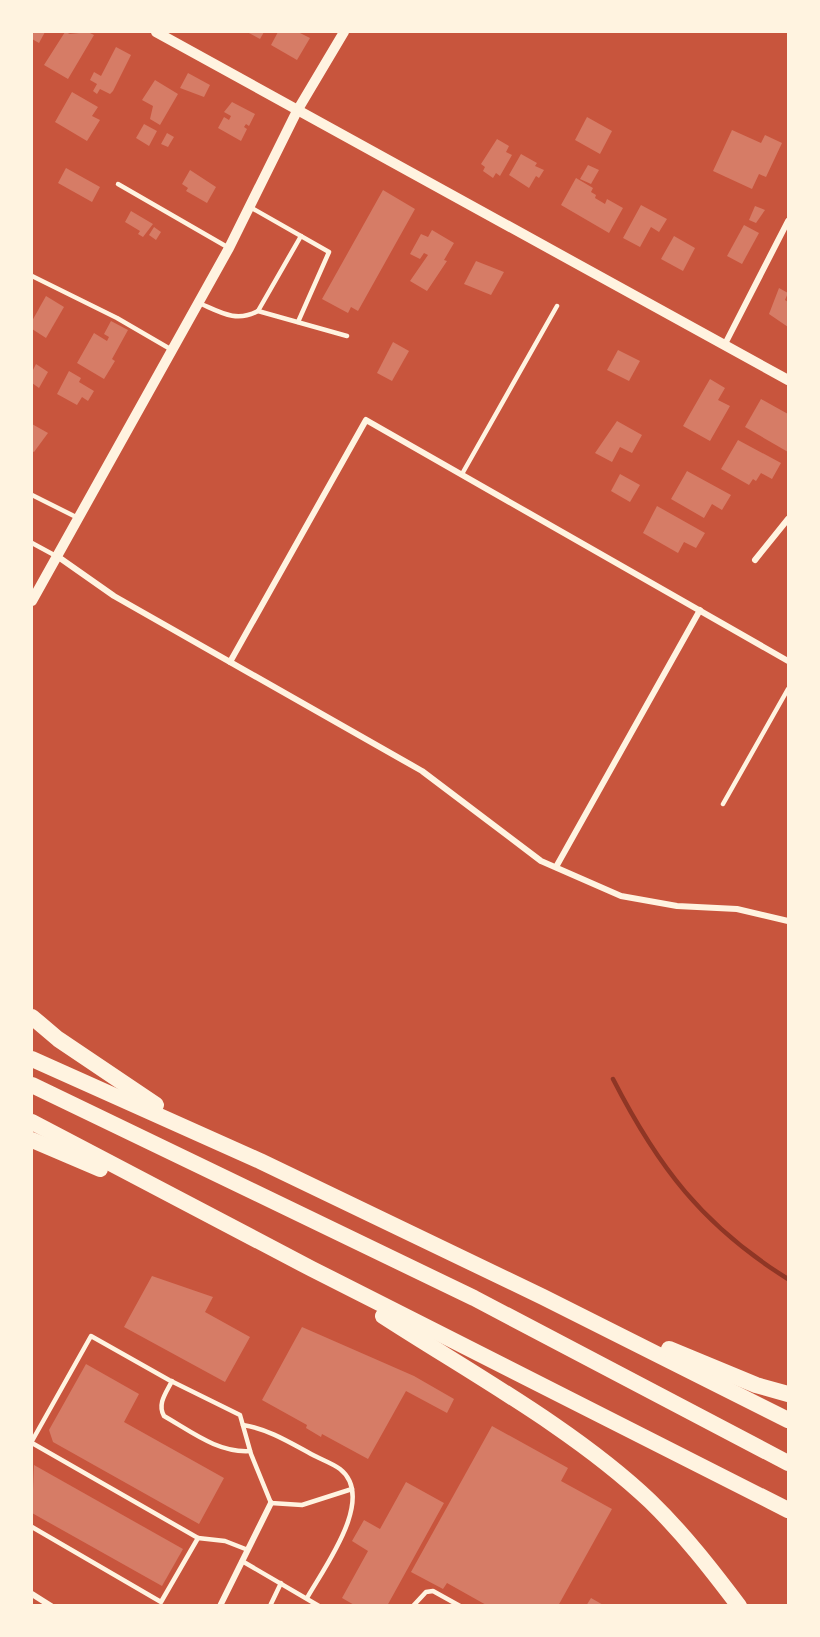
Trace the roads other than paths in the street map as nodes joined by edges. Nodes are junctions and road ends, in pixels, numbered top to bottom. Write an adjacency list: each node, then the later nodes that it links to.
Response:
1 (156, 32): 3 (street)
2 (344, 32): 3 (street)
3 (297, 111): 5 (street); 15 (street)
4 (118, 184): 8 (lane)
5 (250, 207): 7 (lane); 8 (street)
6 (789, 221): 15 (street)
7 (301, 236): 12 (lane); 13 (lane)
8 (229, 248): 10 (street)
9 (32, 276): 16 (lane)
10 (199, 303): 12 (lane); 16 (street)
11 (557, 306): 18 (lane)
12 (258, 311): 13 (lane)
13 (298, 322): 14 (lane)
14 (347, 336)
15 (725, 344): 17 (street)
16 (172, 351): 20 (street)
17 (789, 380)
18 (462, 474): 26 (street); 28 (street)
19 (32, 495): 20 (lane)
20 (78, 518): 23 (street)
21 (789, 519): 24 (street)
22 (32, 543): 23 (lane)
23 (56, 556): 25 (street); 28 (street)
24 (755, 560)
25 (32, 600)
26 (700, 610): 27 (street); 31 (street)
27 (789, 661)
28 (230, 662): 31 (street)
29 (789, 689): 30 (lane)
30 (723, 804)
31 (556, 867): 32 (street)
32 (789, 921)
33 (32, 1017): 38 (highway)
34 (32, 1059): 38 (highway)
35 (32, 1085): 48 (highway)
36 (32, 1122): 39 (highway)
37 (32, 1140): 39 (highway)
38 (260, 1161): 41 (highway)
39 (205, 1213): 40 (highway)
40 (312, 1269): 51 (highway); 65 (highway)
41 (543, 1297): 43 (highway); 44 (highway)
42 (172, 1381): 45 (lane); 46 (lane); 47 (lane)
43 (789, 1394)
44 (789, 1420)
45 (243, 1425): 47 (lane); 49 (lane)
46 (32, 1442): 53 (lane)
47 (250, 1451): 50 (lane)
48 (789, 1463)
49 (352, 1489): 50 (lane); 58 (lane)
50 (271, 1503): 54 (street)
51 (789, 1510)
52 (32, 1527): 53 (lane)
53 (198, 1538): 54 (lane)
54 (248, 1550): 55 (street)
55 (242, 1561): 56 (lane); 60 (street)
56 (281, 1583): 58 (lane); 61 (lane)
57 (32, 1594): 59 (street)
58 (307, 1598): 62 (lane)
59 (51, 1605)
60 (220, 1605)
61 (270, 1605)
62 (319, 1605)
63 (413, 1605): 64 (lane)
64 (460, 1605)
65 (738, 1605)

